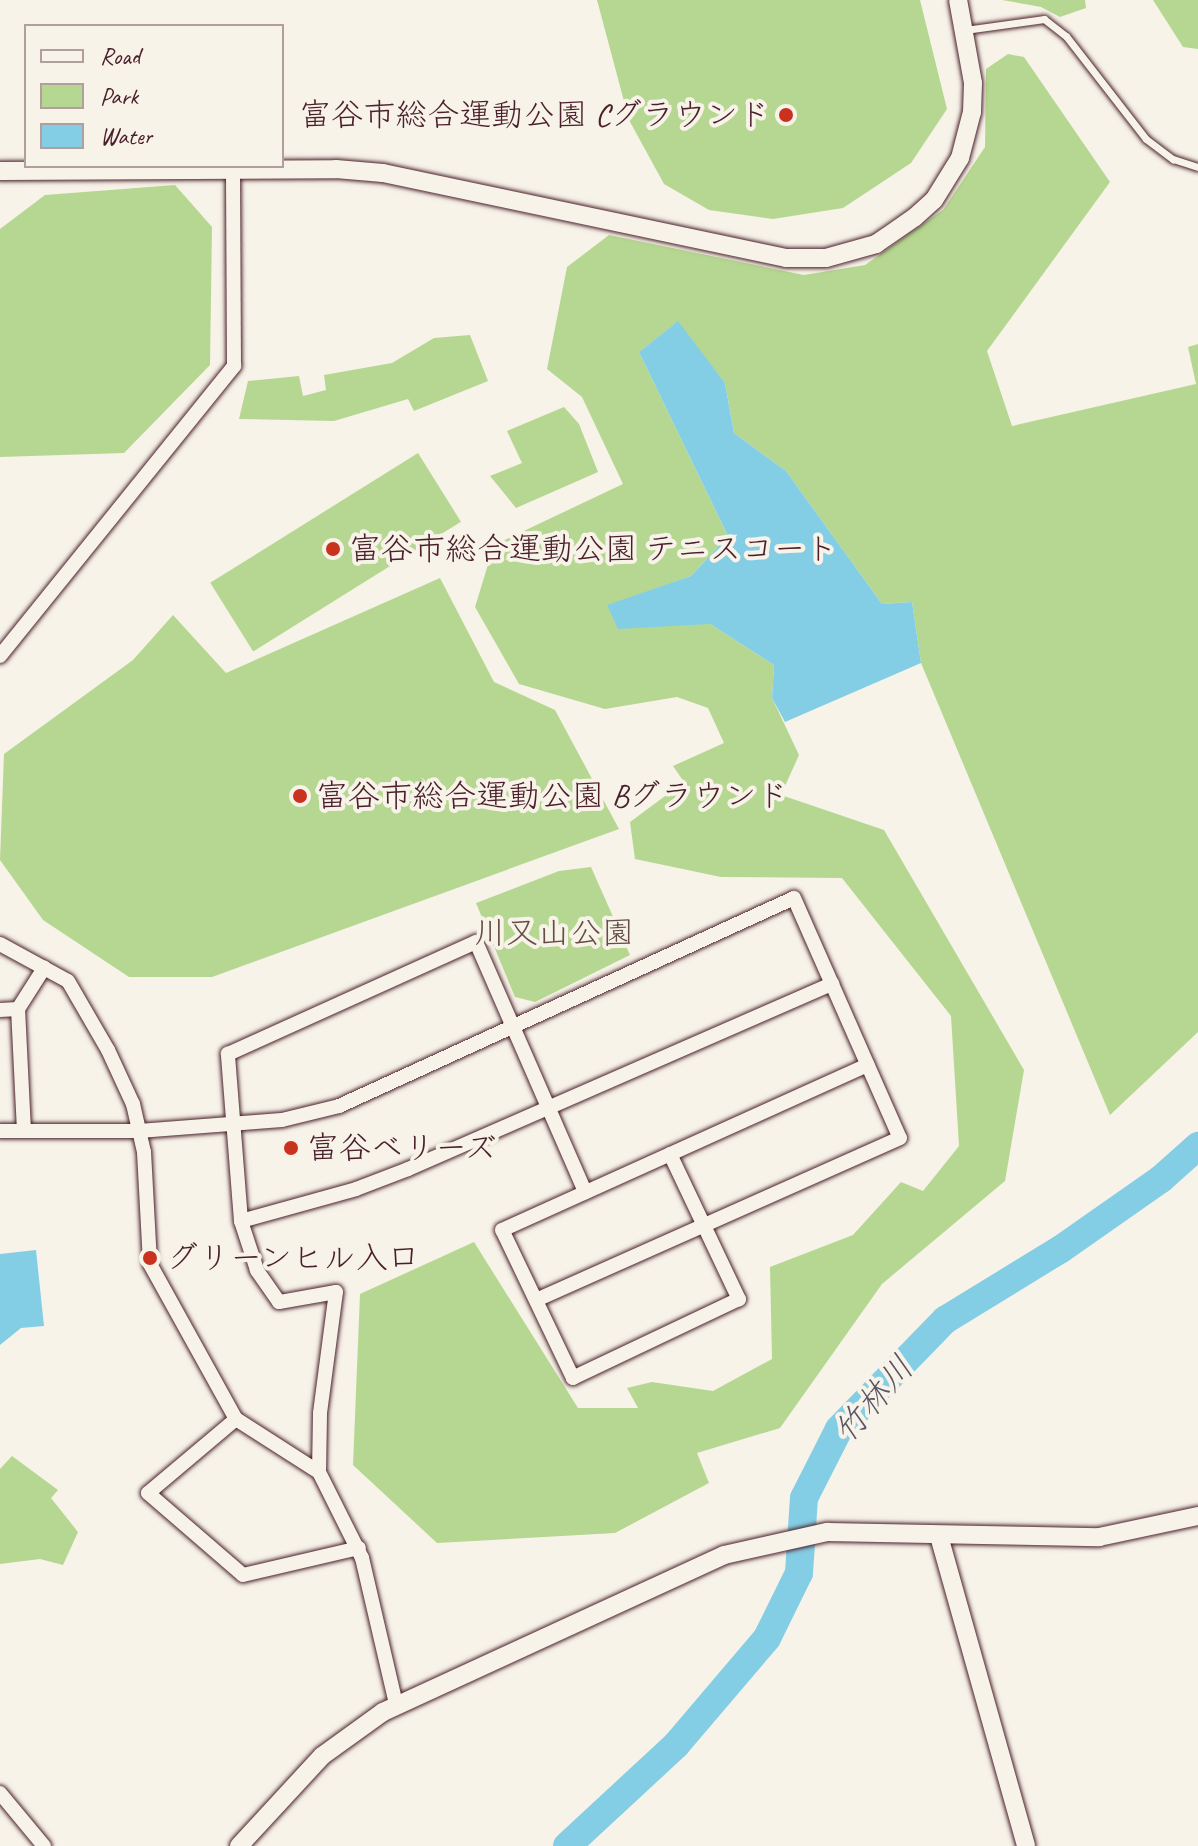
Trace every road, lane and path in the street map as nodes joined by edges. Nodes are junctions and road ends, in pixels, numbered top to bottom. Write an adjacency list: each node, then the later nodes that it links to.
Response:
1 (958, 0): 2 (street)
2 (965, 30): 3 (lane); 4 (street)
3 (1198, 167)
4 (233, 170): 5 (street); 6 (street)
5 (0, 171)
6 (0, 656)
7 (0, 944): 8 (street)
8 (44, 968): 10 (street); 18 (street)
9 (832, 984): 12 (street); 13 (street); 14 (street)
10 (18, 1009): 11 (street); 17 (street)
11 (0, 1010)
12 (512, 1023): 14 (street); 15 (street); 15 (street)
13 (868, 1065): 19 (street); 22 (street)
14 (548, 1108): 20 (street); 21 (street)
15 (233, 1123): 18 (street); 21 (street)
16 (0, 1131): 17 (street)
17 (24, 1131): 18 (street)
18 (139, 1131): 24 (street)
19 (670, 1154): 20 (street); 22 (street)
20 (585, 1192): 23 (street)
21 (241, 1221): 25 (street)
22 (704, 1225): 23 (street); 23 (street)
23 (536, 1300)
24 (236, 1419): 25 (street); 28 (street)
25 (319, 1472): 28 (street)
26 (1198, 1516): 27 (street)
27 (939, 1536): 29 (street); 33 (street)
28 (359, 1548): 29 (street)
29 (396, 1704): 32 (street)
30 (0, 1793): 31 (street)
31 (44, 1846)
32 (239, 1846)
33 (1026, 1846)

